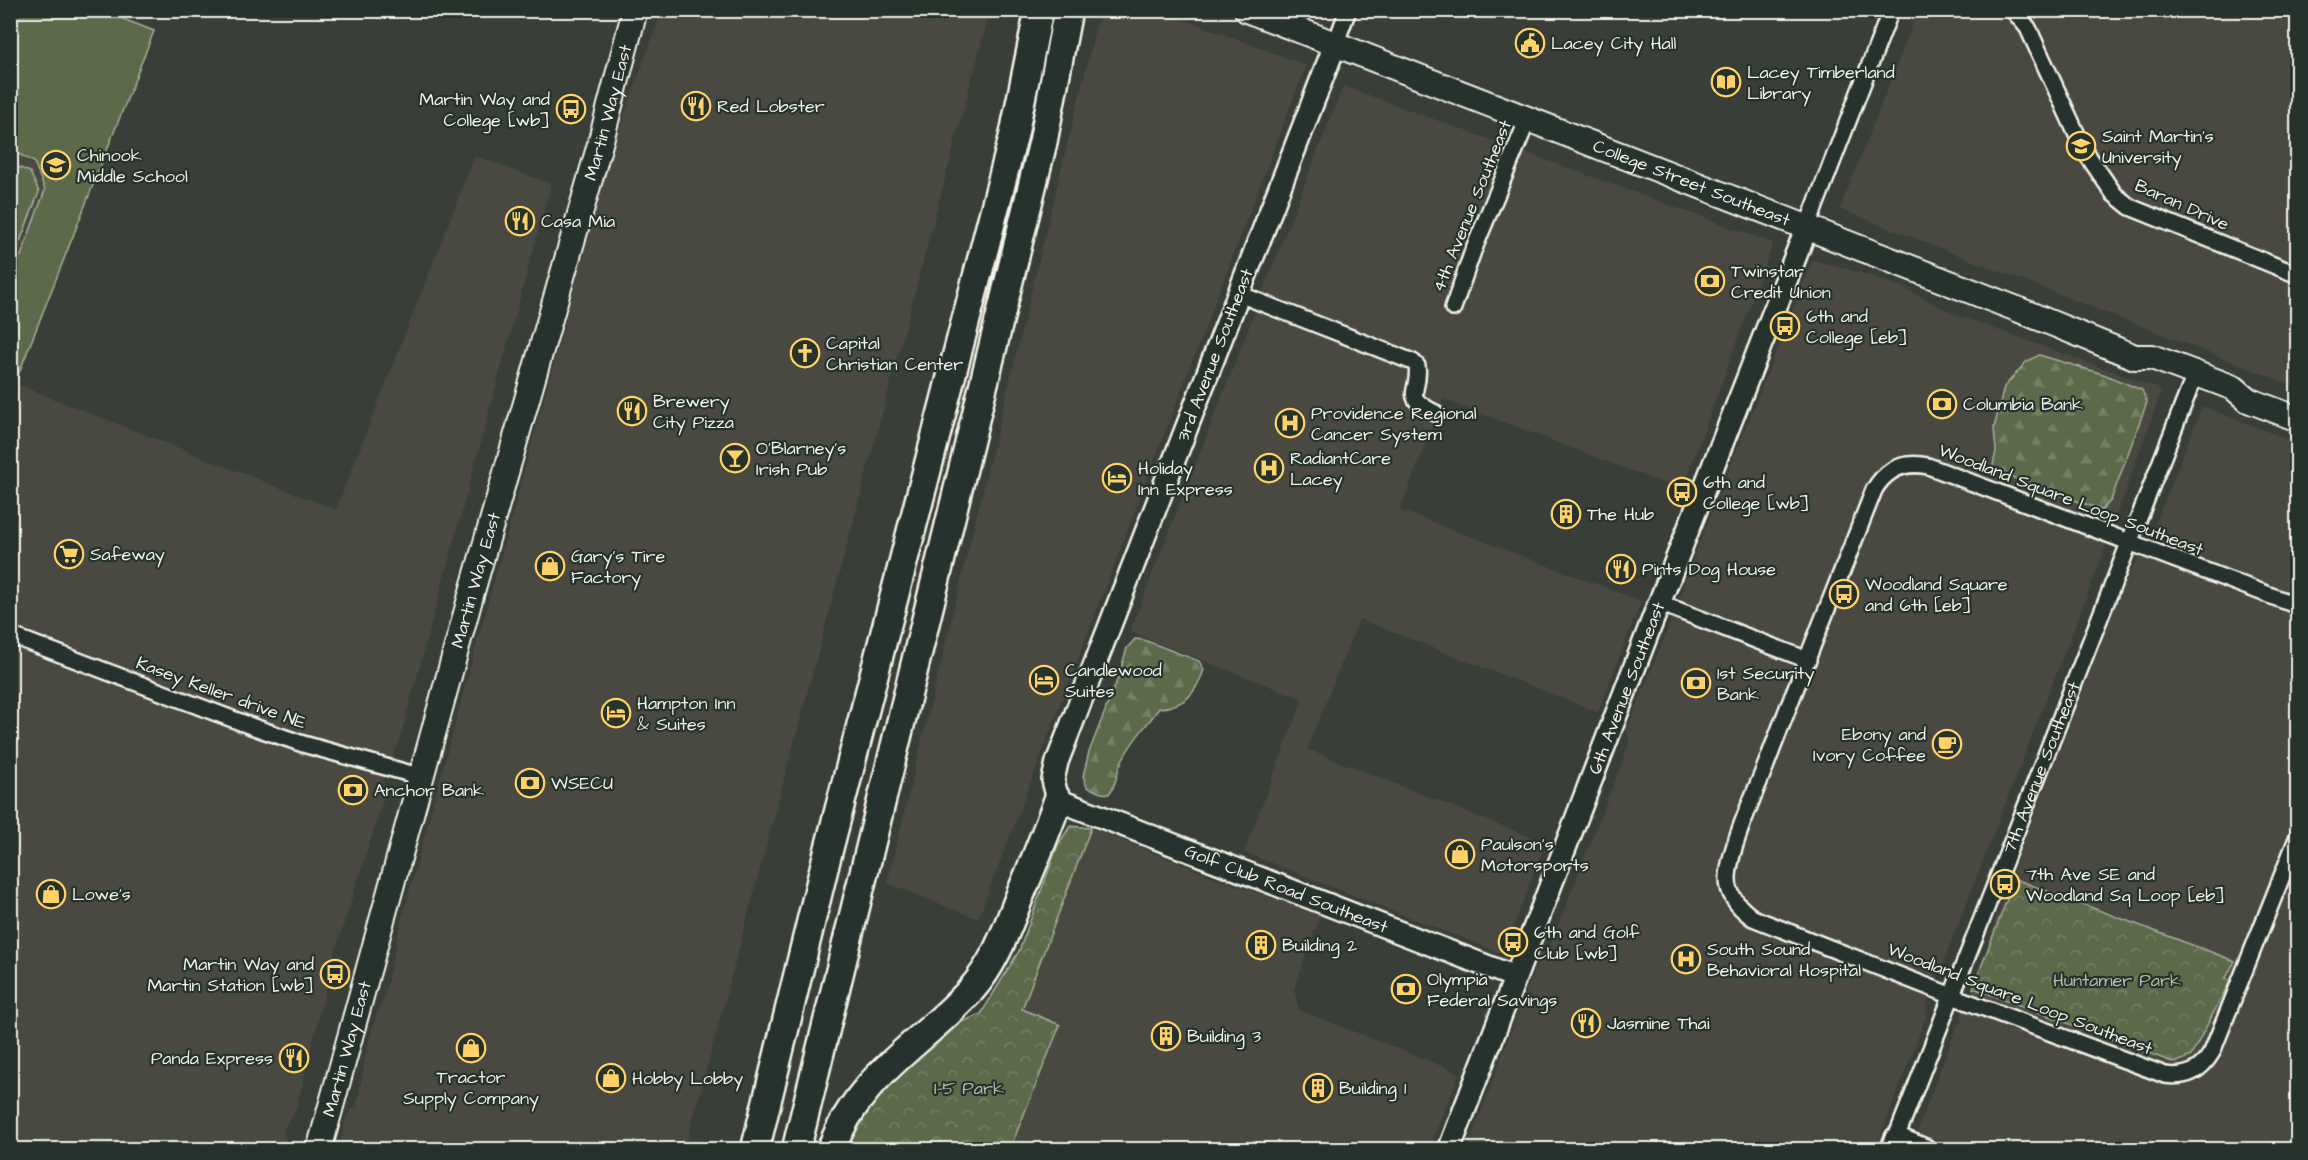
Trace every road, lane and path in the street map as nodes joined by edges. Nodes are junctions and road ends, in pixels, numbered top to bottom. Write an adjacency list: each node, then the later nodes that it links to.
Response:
1 (635, 10): 10 (main road, Martin Way East)
2 (651, 10): 10 (main road)
3 (1039, 10): 29 (highway)
4 (1068, 10): 36 (highway)
5 (1247, 10): 9 (main road, College Street Southeast)
6 (1348, 10): 9 (street)
7 (1891, 10): 12 (street)
8 (2013, 10): 13 (street, Baran Drive)
9 (1335, 45): 11 (main road, College Street Southeast); 14 (street, 3rd Avenue Southeast)
10 (624, 54): 26 (main road, Martin Way East)
11 (1528, 119): 12 (main road, College Street Southeast); 15 (street, 4th Avenue Southeast)
12 (1807, 227): 16 (main road, College Street Southeast); 22 (street, 6th Avenue Southeast)
13 (2298, 275)
14 (1239, 294): 19 (street); 27 (street, 3rd Avenue Southeast)
15 (1453, 308)
16 (2135, 357): 17 (main road, College Street Southeast); 18 (main road, College Street Southeast)
17 (2191, 385): 18 (main road, College Street Southeast); 21 (street, 7th Avenue Southeast)
18 (2248, 399): 20 (main road, College Street Southeast)
19 (1436, 413)
20 (2298, 419)
21 (2128, 543): 23 (street, Woodland Square Loop Southeast); 25 (street, Woodland Square Loop Southeast); 31 (street, 7th Avenue Southeast)
22 (1659, 603): 25 (street); 30 (street, 6th Avenue Southeast)
23 (2298, 606)
24 (10, 635): 26 (street, Kasey Keller drive NE)
25 (1808, 660): 31 (street, Woodland Square Loop Southeast)
26 (422, 777): 33 (main road, Martin Way East)
27 (1058, 800): 30 (street, Golf Club Road Southeast); 37 (highway)
28 (2298, 836): 31 (street, Woodland Square Loop Southeast)
29 (826, 860): 34 (highway); 35 (highway)
30 (1515, 977): 38 (street, 6th Avenue Southeast)
31 (1952, 996): 32 (street, 7th Avenue Southeast)
32 (1894, 1144): 39 (street)
33 (319, 1149)
34 (743, 1149)
35 (755, 1149)
36 (796, 1149)
37 (831, 1149)
38 (1449, 1149)
39 (1925, 1149)

